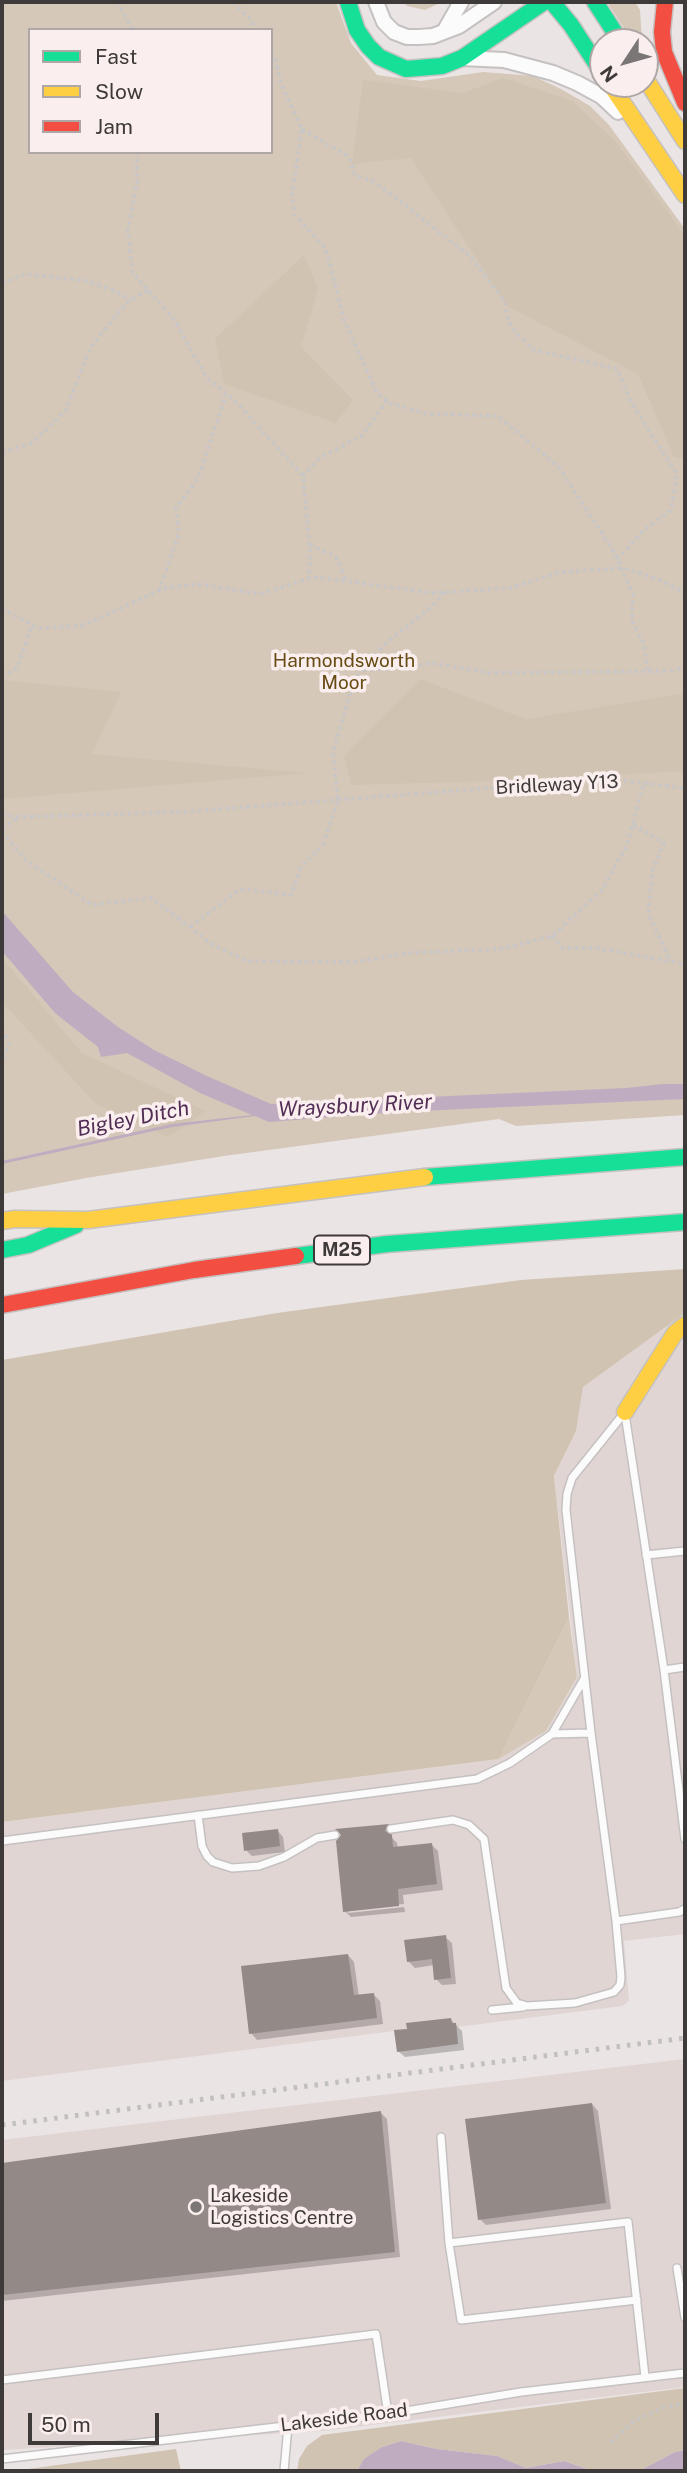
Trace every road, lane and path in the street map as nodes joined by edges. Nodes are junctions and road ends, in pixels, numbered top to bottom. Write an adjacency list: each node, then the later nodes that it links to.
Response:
1 (117, 2): 11 (path)
2 (233, 2): 12 (path)
3 (348, 2): 17 (main road)
4 (376, 2): 14 (street)
5 (461, 2): 14 (street)
6 (494, 2): 14 (street)
7 (544, 2): 17 (main road)
8 (552, 2): 15 (main road)
9 (595, 2): 13 (main road)
10 (665, 2): 20 (main road)
11 (132, 28)
12 (256, 28)
13 (612, 28)
14 (445, 30)
15 (589, 53)
16 (273, 56): 21 (path)
17 (462, 58): 22 (street)
18 (619, 98): 22 (main road)
19 (658, 98): 23 (main road)
20 (685, 103)
21 (302, 129): 30 (path); 34 (path)
22 (640, 131): 25 (main road)
23 (685, 141)
24 (137, 154): 27 (path)
25 (685, 195)
26 (2, 283): 28 (path)
27 (148, 290): 28 (path); 29 (path)
28 (130, 300): 31 (path)
29 (227, 394): 32 (path); 38 (path)
30 (387, 401): 32 (path); 34 (path)
31 (2, 452)
32 (303, 476): 33 (path)
33 (310, 545): 36 (path); 37 (path)
34 (617, 560): 35 (path)
35 (621, 568): 39 (path); 40 (path); 45 (path)
36 (309, 579): 37 (path); 38 (path)
37 (347, 582): 39 (path)
38 (159, 591): 42 (path)
39 (445, 592): 44 (path)
40 (685, 593)
41 (2, 608): 42 (path)
42 (32, 625): 46 (path)
43 (685, 668): 45 (path)
44 (363, 670): 45 (path); 49 (path)
45 (648, 670)
46 (2, 677)
47 (644, 783): 48 (path, Bridleway Y13); 49 (path, Bridleway Y13); 52 (path)
48 (685, 788)
49 (338, 800): 51 (path, Bridleway Y13); 54 (path)
50 (2, 815): 51 (path, Bridleway Y13)
51 (20, 817): 53 (path)
52 (632, 825): 55 (path); 56 (path)
53 (2, 829): 54 (path)
54 (190, 927): 55 (path)
55 (552, 936): 56 (path)
56 (670, 960): 57 (path)
57 (685, 964)
58 (2, 1029): 59 (path)
59 (2, 1063)
60 (685, 1157): 61 (main road)
61 (88, 1220): 62 (main road); 64 (main road)
62 (2, 1221)
63 (685, 1222): 65 (main road, M25)
64 (2, 1250)
65 (2, 1305)
66 (685, 1325): 67 (main road)
67 (625, 1412): 69 (lane); 72 (lane)
68 (685, 1551): 69 (lane)
69 (646, 1555): 71 (lane)
70 (685, 1667): 71 (lane)
71 (664, 1670): 78 (lane)
72 (585, 1678): 73 (lane); 74 (lane)
73 (590, 1733): 74 (lane); 81 (lane)
74 (552, 1734): 75 (lane)
75 (198, 1815): 77 (lane); 79 (lane)
76 (391, 1829): 82 (lane)
77 (335, 1835)
78 (685, 1839)
79 (2, 1841)
80 (685, 1909): 81 (lane)
81 (616, 1921): 82 (lane)
82 (527, 2006): 83 (lane)
83 (492, 2010)
84 (441, 2137): 85 (lane)
85 (449, 2243): 87 (lane); 87 (lane)
86 (677, 2268): 88 (lane)
87 (637, 2300): 90 (lane)
88 (685, 2312)
89 (685, 2373): 90 (lane, Lakeside Road)
90 (645, 2377): 93 (lane, Lakeside Road)
91 (2, 2380): 93 (lane)
92 (685, 2403): 95 (path)
93 (388, 2414): 94 (lane, Lakeside Road)
94 (288, 2426): 96 (lane, Lakeside Road); 97 (lane)
95 (610, 2442)
96 (2, 2459)
97 (284, 2471)

